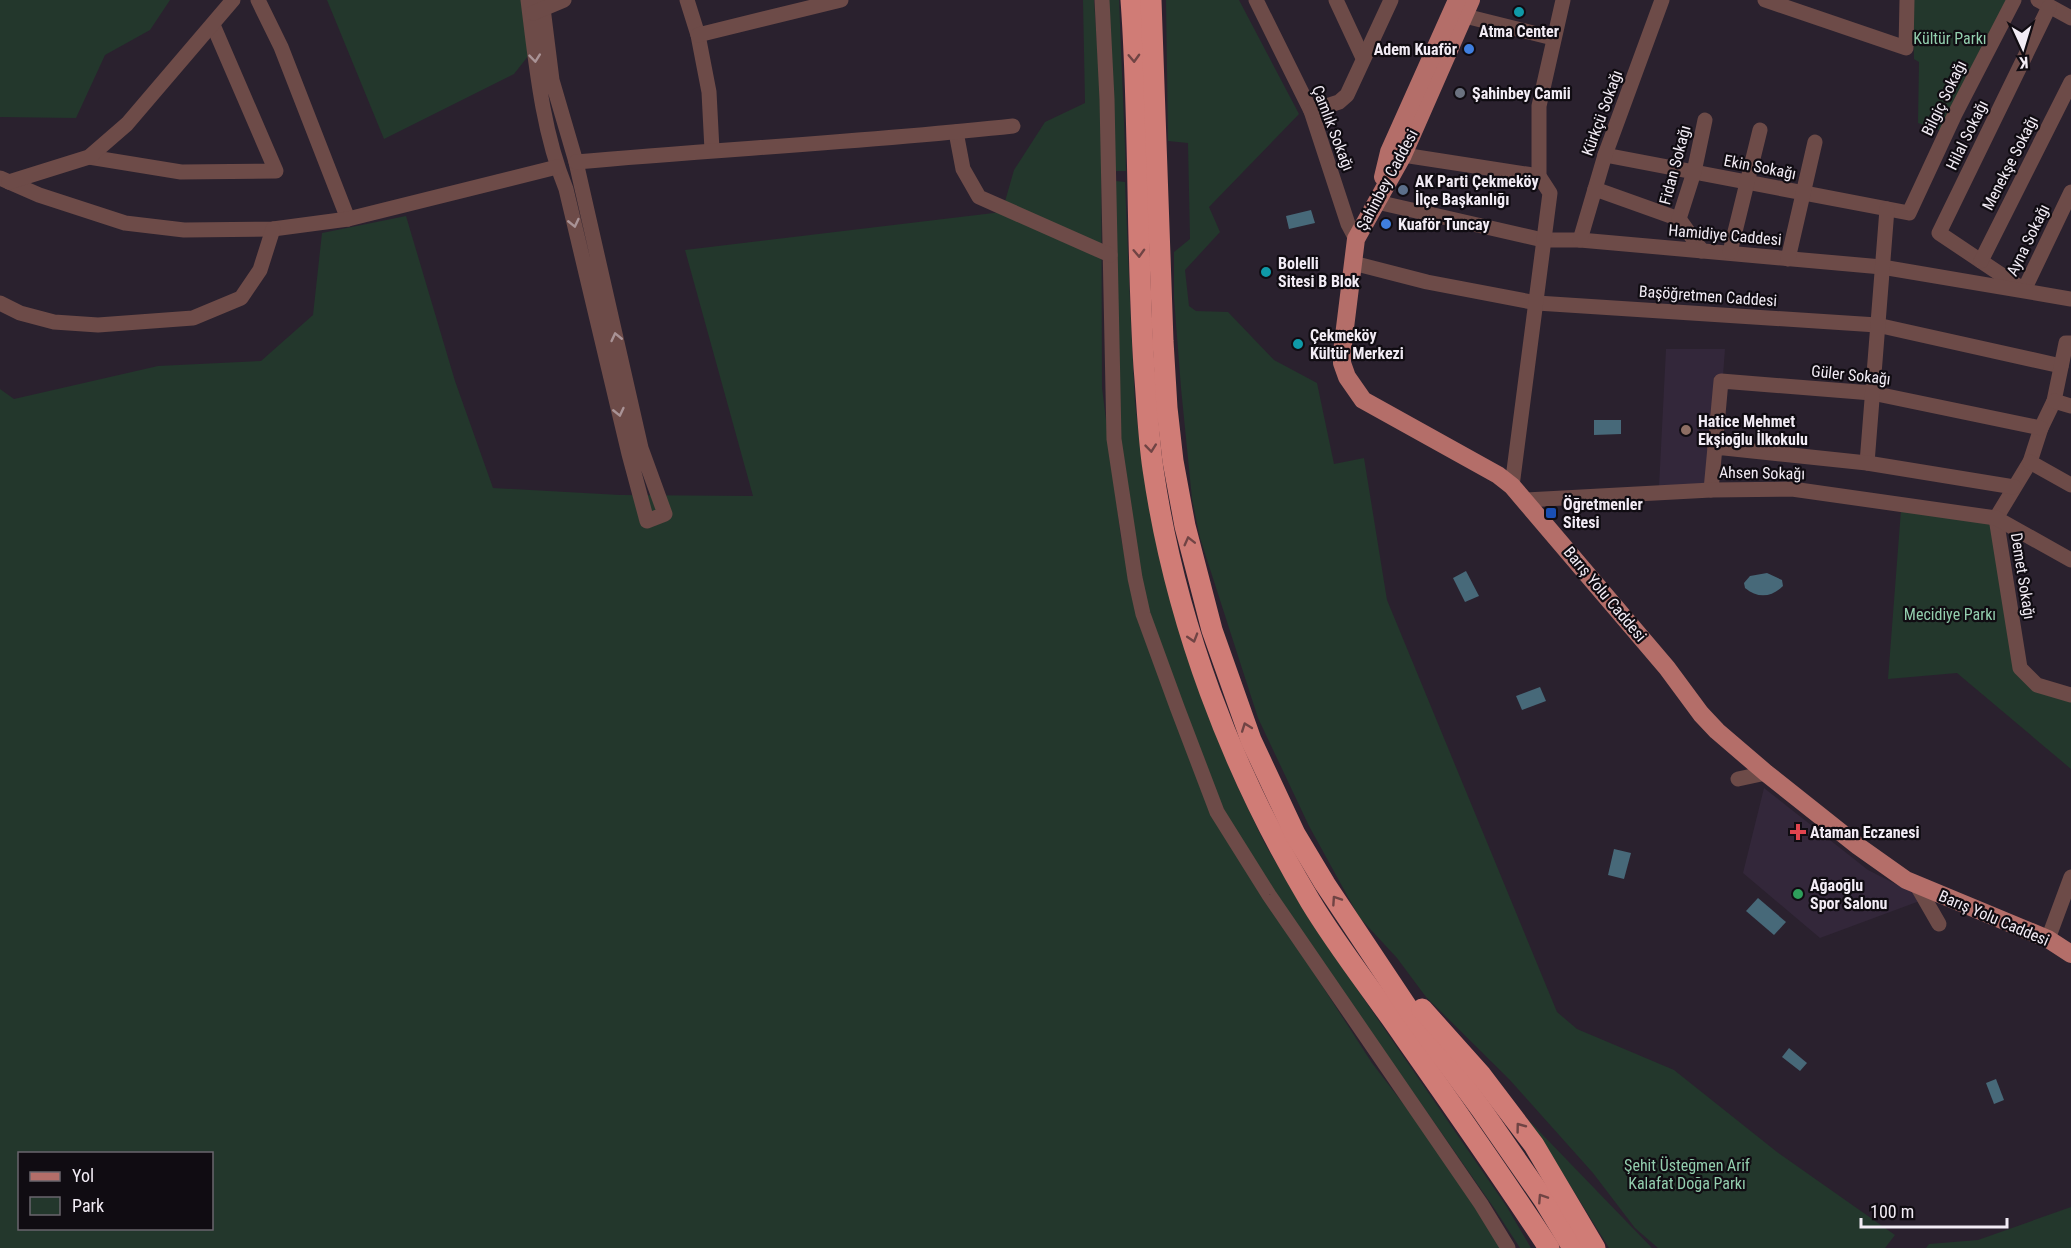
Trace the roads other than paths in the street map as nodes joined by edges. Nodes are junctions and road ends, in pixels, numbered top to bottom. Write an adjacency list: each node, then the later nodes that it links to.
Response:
1 (233, 0): 21 (street)
2 (258, 0): 48 (street)
3 (564, 0): 19 (street)
4 (687, 0): 22 (street)
5 (842, 0): 22 (street)
6 (1102, 0): 56 (street)
7 (1131, 0): 94 (highway, one-way to 94)
8 (1151, 0): 90 (highway, one-way to 8)
9 (1256, 0): 26 (street, Çamlık Sokağı)
10 (1336, 0): 24 (street)
11 (1392, 0): 24 (street)
12 (1563, 0): 23 (street)
13 (1662, 0): 34 (street, Kürkçü Sokağı)
14 (1765, 0): 15 (street)
15 (1907, 0)
16 (2014, 0): 47 (street, Bilgiç Sokağı)
17 (2042, 2): 20 (street); 58 (street, Hilal Sokağı)
18 (1464, 5): 23 (street); 33 (main road, Şahinbey Caddesi); 45 (main road)
19 (536, 6): 36 (street); 37 (street, one-way to 37)
20 (2071, 18)
21 (213, 25): 35 (street); 35 (street)
22 (698, 35): 32 (street)
23 (1553, 38): 39 (street)
24 (1363, 58): 26 (street)
25 (2071, 82): 58 (street, Menekşe Sokağı)
26 (1311, 111): 51 (street, Çamlık Sokağı)
27 (1705, 120): 38 (street, Fidan Sokağı)
28 (1012, 126): 30 (street)
29 (1760, 130): 41 (street)
30 (956, 132): 32 (street); 56 (street)
31 (1815, 142): 44 (street)
32 (712, 150): 36 (street)
33 (1402, 155): 39 (street); 45 (main road, Şahinbey Caddesi)
34 (1605, 155): 38 (street, Ekin Sokağı); 42 (street, Kürkçü Sokağı)
35 (89, 157): 40 (street)
36 (576, 162): 37 (street); 37 (street, one-way to 36)
37 (557, 167): 48 (street)
38 (1694, 172): 41 (street, Ekin Sokağı); 49 (street, Fidan Sokağı)
39 (1539, 177): 52 (street)
40 (4, 180): 50 (street)
41 (1747, 182): 44 (street, Ekin Sokağı); 55 (street)
42 (1595, 189): 49 (street); 53 (street, Kürkçü Sokağı)
43 (2071, 192): 61 (street, Ayna Sokağı)
44 (1803, 193): 46 (street, Ekin Sokağı); 57 (street)
45 (1377, 202): 51 (main road, Şahinbey Caddesi); 52 (street, Hamidiye Caddesi)
46 (1887, 208): 47 (street, Ekin Sokağı); 60 (street)
47 (1909, 213)
48 (348, 219): 50 (street)
49 (1679, 219): 54 (street)
50 (273, 229): 63 (street)
51 (1356, 239): 59 (main road, Şahinbey Caddesi)
52 (1543, 240): 53 (street, Hamidiye Caddesi); 64 (street)
53 (1580, 240): 54 (street, Hamidiye Caddesi)
54 (1702, 251): 55 (street, Hamidiye Caddesi)
55 (1730, 252): 57 (street, Hamidiye Caddesi)
56 (1110, 255): 93 (street)
57 (1788, 259): 60 (street, Hamidiye Caddesi)
58 (1982, 261): 61 (street, Ayna Sokağı)
59 (1353, 263): 64 (street, Başöğretmen Caddesi); 69 (main road, Şahinbey Caddesi)
60 (1882, 267): 61 (street, Hamidiye Caddesi); 65 (street)
61 (2024, 290): 62 (street, Hamidiye Caddesi)
62 (2071, 299)
63 (0, 303)
64 (1537, 303): 65 (street, Başöğretmen Caddesi); 77 (street)
65 (1877, 325): 67 (street, Başöğretmen Caddesi); 68 (street)
66 (2071, 343): 67 (street, Demet Sokağı)
67 (2061, 366): 70 (street, Demet Sokağı)
68 (1872, 393): 72 (street, Güler Sokağı); 73 (street, Güler Sokağı); 75 (street)
69 (1363, 400): 77 (main road, Barış Yolu Caddesi)
70 (2054, 401): 71 (street); 72 (street, Demet Sokağı)
71 (2071, 406)
72 (2041, 428): 74 (street, Demet Sokağı)
73 (1715, 447): 75 (street); 79 (street)
74 (2030, 462): 76 (street); 78 (street, Demet Sokağı)
75 (1867, 463): 78 (street)
76 (2071, 485)
77 (1512, 486): 80 (main road, Barış Yolu Caddesi)
78 (2014, 487): 81 (street, Demet Sokağı)
79 (1712, 490): 80 (street, Ahsen Sokağı); 81 (street, Ahsen Sokağı)
80 (1526, 500): 84 (main road, Barış Yolu Caddesi)
81 (1996, 518): 82 (street); 83 (street, Demet Sokağı)
82 (2071, 560)
83 (2071, 695)
84 (1767, 773): 85 (street); 87 (main road, Barış Yolu Caddesi)
85 (1738, 779)
86 (2071, 877): 88 (street)
87 (1917, 884): 89 (street, Barış Yolu Caddesi); 91 (main road, Barış Yolu Caddesi)
88 (2068, 896): 91 (street)
89 (1939, 924)
90 (1359, 935): 95 (highway, one-way to 90); 96 (highway, one-way to 90)
91 (2048, 939): 92 (main road, Barış Yolu Caddesi)
92 (2071, 954)
93 (1508, 1248)
94 (1549, 1248)
95 (1573, 1248)
96 (1595, 1248)

